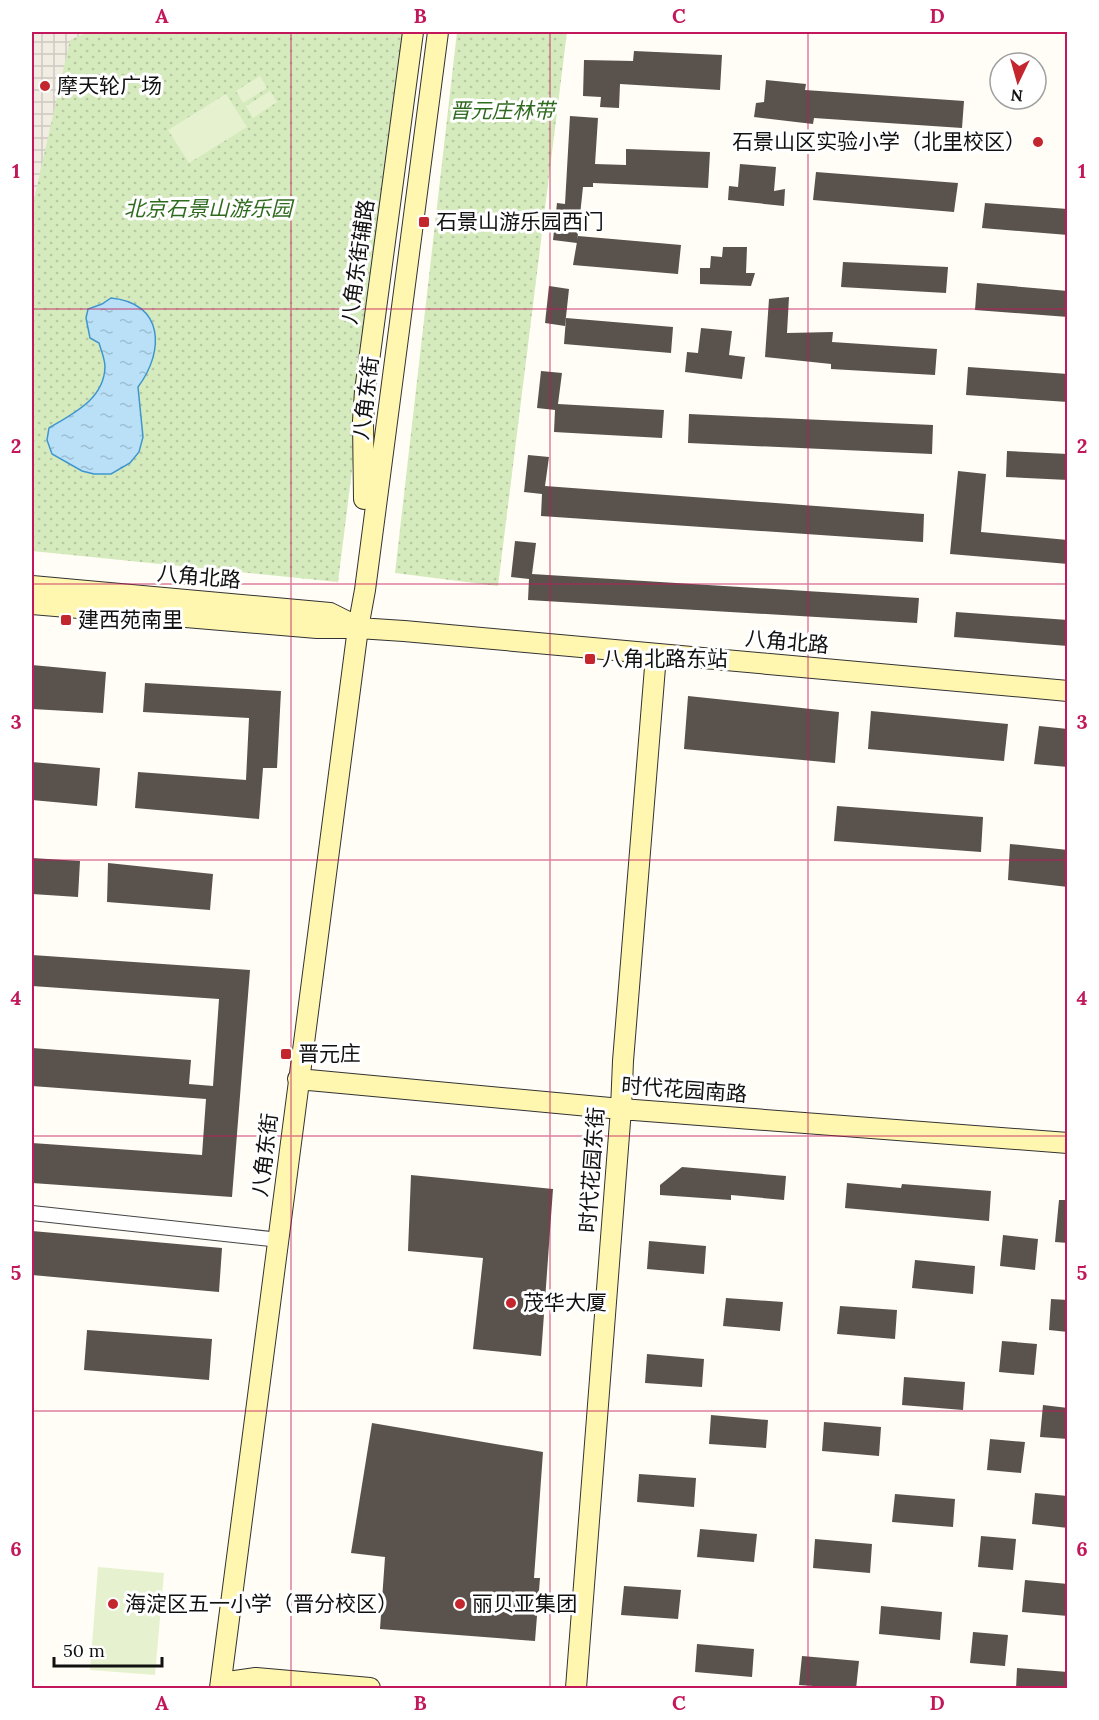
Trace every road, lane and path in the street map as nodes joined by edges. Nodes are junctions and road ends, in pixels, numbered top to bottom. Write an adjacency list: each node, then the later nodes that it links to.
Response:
1 (412, 32): 4 (street, 八角东街辅路)
2 (425, 32): 4 (street, 八角东街)
3 (438, 32): 7 (street, 八角东街)
4 (364, 499): 7 (street, 八角东街)
5 (32, 586): 7 (street, 八角北路)
6 (32, 604): 7 (street, 八角北路)
7 (358, 628): 8 (street, 八角北路); 10 (street, 八角东街)
8 (656, 655): 9 (street, 八角北路); 11 (street, 时代花园东街)
9 (1068, 691)
10 (299, 1073): 11 (street, 时代花园南路); 15 (street, 八角东街)
11 (621, 1102): 12 (street, 时代花园南路); 13 (street, 时代花园南路); 18 (street, 时代花园东街)
12 (1068, 1135)
13 (1068, 1143)
14 (32, 1213): 15 (street)
15 (280, 1240): 16 (street, 八角东街)
16 (226, 1687): 17 (street)
17 (370, 1689)
18 (576, 1689)

